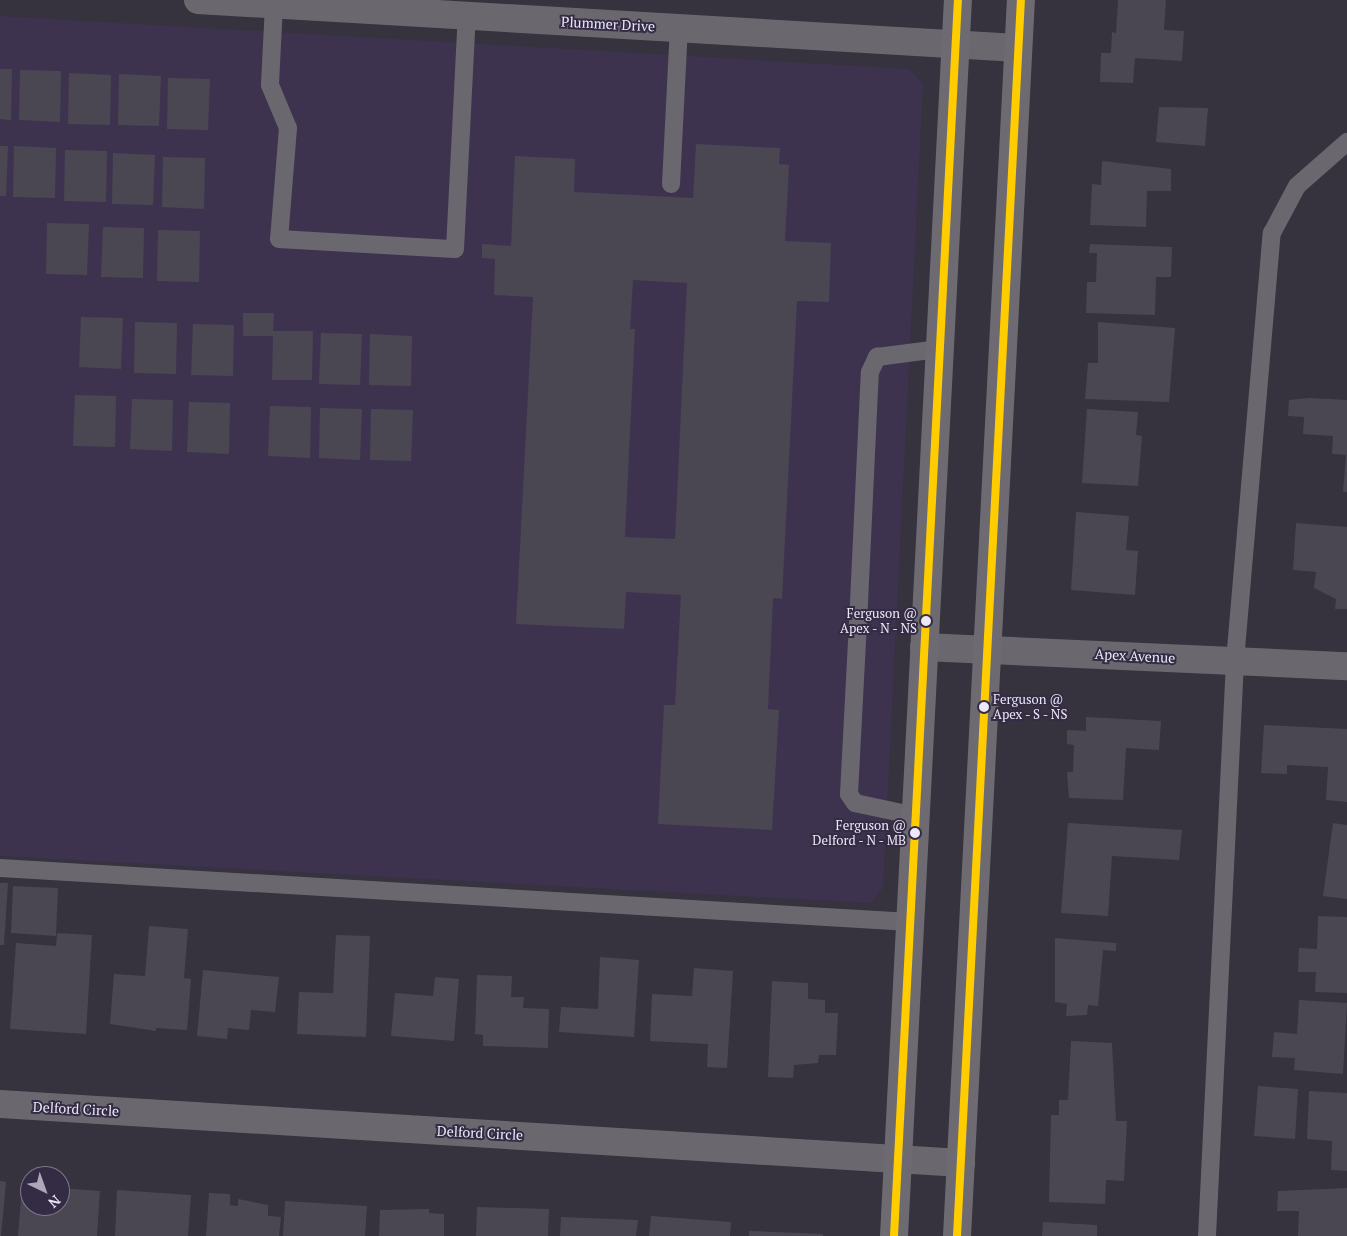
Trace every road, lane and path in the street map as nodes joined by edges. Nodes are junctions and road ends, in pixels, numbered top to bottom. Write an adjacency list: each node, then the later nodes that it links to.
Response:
1 (198, 0): 4 (street, Plummer Drive)
2 (958, 0): 7 (main road)
3 (1021, 0): 8 (main road)
4 (274, 5): 5 (street, Plummer Drive); 5 (lane)
5 (467, 16): 6 (street, Plummer Drive)
6 (679, 28): 7 (street, Plummer Drive); 10 (lane)
7 (956, 42): 8 (street, Plummer Drive); 11 (main road)
8 (1018, 48): 13 (main road)
9 (1347, 142): 14 (lane)
10 (671, 184)
11 (939, 349): 12 (main road); 16 (lane)
12 (924, 647): 13 (street, Apex Avenue); 16 (main road)
13 (988, 648): 14 (street, Apex Avenue); 21 (main road)
14 (1236, 661): 15 (street, Apex Avenue); 24 (lane)
15 (1347, 666)
16 (916, 816): 18 (main road)
17 (0, 868): 18 (lane)
18 (910, 922): 20 (main road)
19 (0, 1104): 20 (street, Delford Circle)
20 (898, 1157): 21 (street, Delford Circle); 22 (main road)
21 (961, 1163): 23 (main road)
22 (894, 1236)
23 (957, 1236)
24 (1207, 1236)

